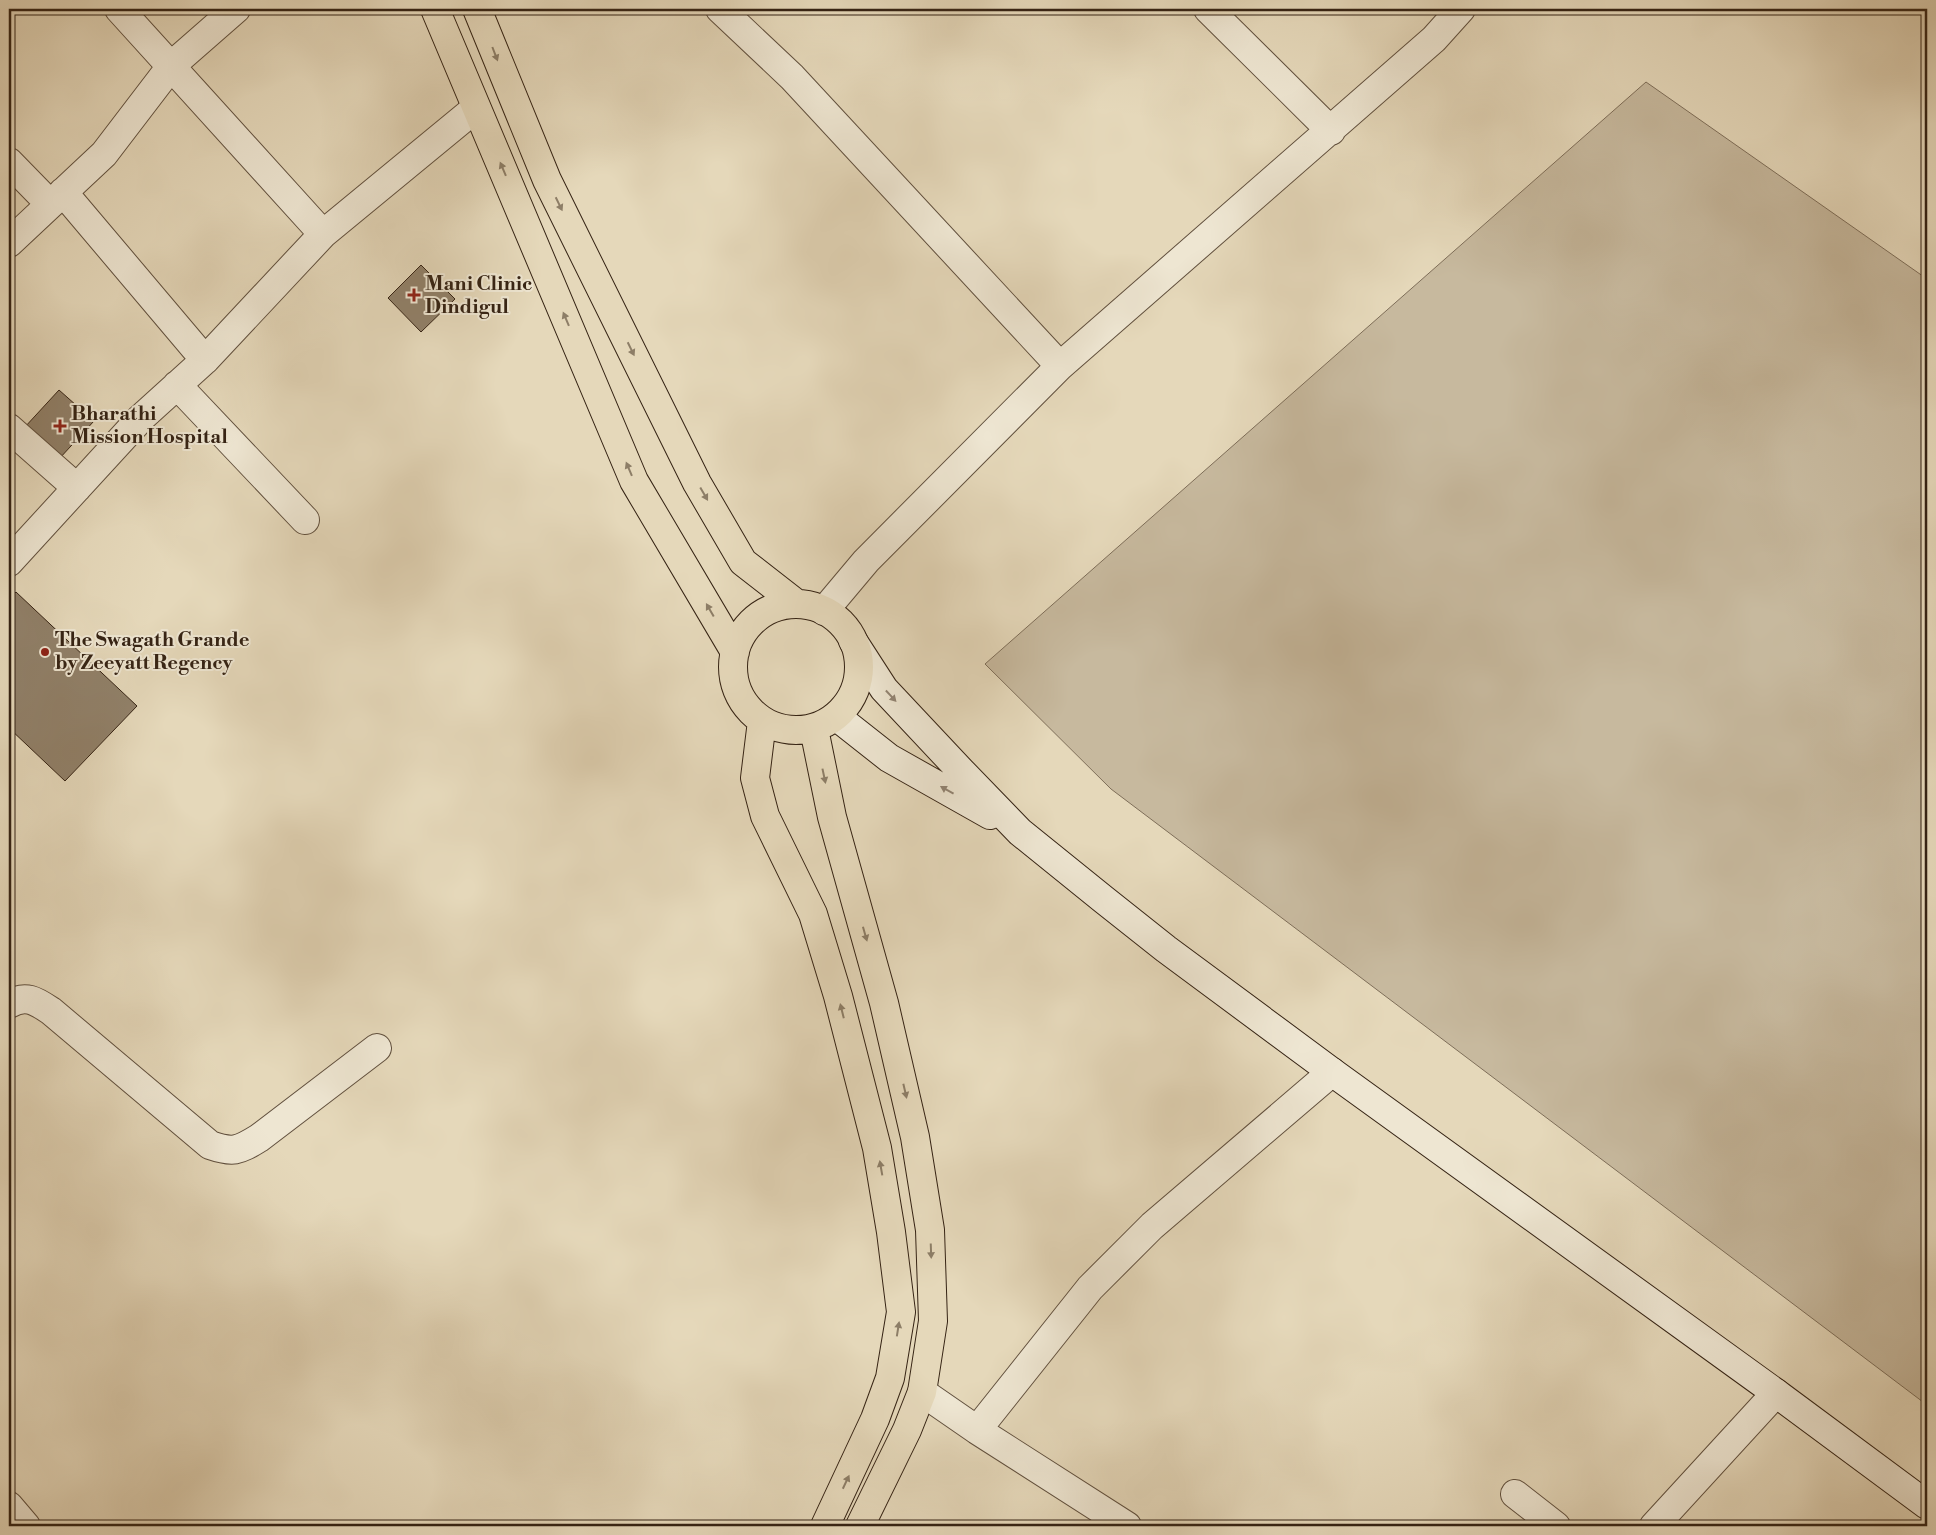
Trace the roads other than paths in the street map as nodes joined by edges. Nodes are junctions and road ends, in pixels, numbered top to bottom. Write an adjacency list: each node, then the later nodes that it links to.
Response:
1 (119, 9): 8 (street)
2 (236, 9): 8 (street)
3 (435, 9): 9 (highway)
4 (477, 9): 22 (highway, one-way to 22)
5 (720, 9): 16 (street)
6 (1208, 9): 10 (street)
7 (1461, 9): 10 (street)
8 (172, 66): 12 (street); 13 (street)
9 (476, 108): 13 (street); 25 (highway, one-way to 9)
10 (1331, 131): 16 (street)
11 (9, 162): 12 (street)
12 (57, 198): 14 (street); 15 (street)
13 (323, 234): 15 (street)
14 (9, 243)
15 (205, 360): 17 (street)
16 (1060, 366): 23 (street)
17 (177, 385): 19 (street); 20 (street)
18 (9, 428): 19 (street)
19 (77, 488): 21 (street)
20 (305, 520)
21 (9, 562)
22 (797, 604): 23 (highway); 25 (highway)
23 (824, 611): 24 (highway)
24 (853, 641): 27 (highway); 28 (street, one-way to 28)
25 (735, 652): 26 (highway)
26 (762, 721): 27 (highway); 39 (highway, one-way to 26)
27 (825, 723): 28 (street, one-way to 27); 32 (highway, one-way to 32)
28 (1020, 832): 31 (street)
29 (9, 1004): 30 (street)
30 (377, 1048)
31 (1332, 1072): 33 (street); 34 (street)
32 (922, 1392): 34 (street); 40 (highway)
33 (1776, 1393): 36 (street); 43 (street)
34 (977, 1430): 41 (street)
35 (1515, 1494): 42 (street)
36 (1927, 1505)
37 (9, 1506): 38 (street)
38 (26, 1526)
39 (825, 1526)
40 (860, 1526)
41 (1127, 1526)
42 (1556, 1526)
43 (1654, 1526)

